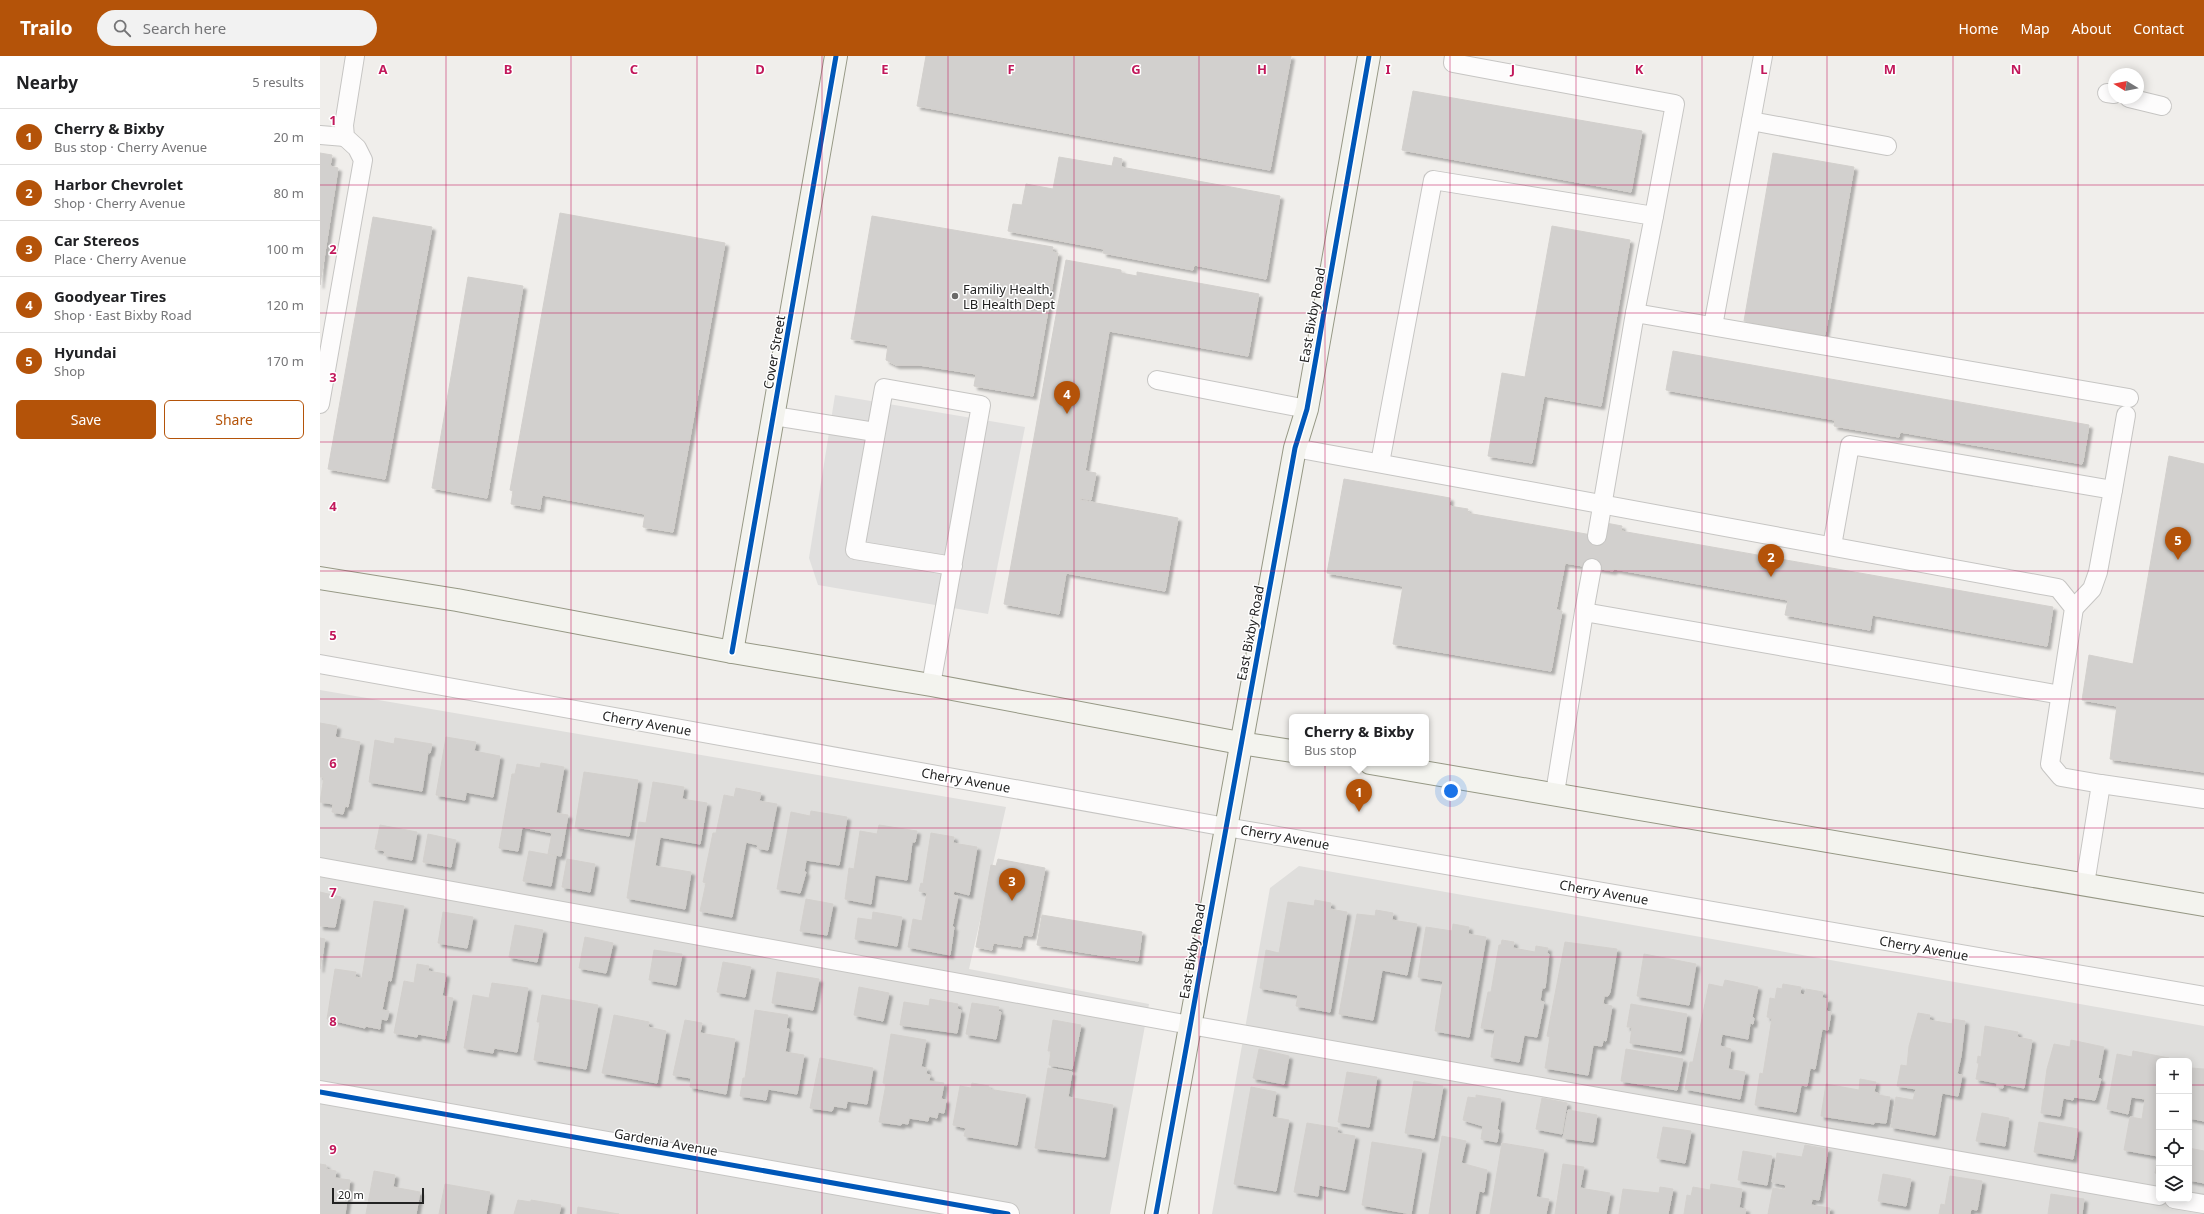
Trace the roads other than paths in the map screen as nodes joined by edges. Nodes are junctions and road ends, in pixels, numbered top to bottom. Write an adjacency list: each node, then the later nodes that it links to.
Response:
1 (355, 56): 10 (lane)
2 (836, 56): 19 (main road, Cover Street)
3 (1369, 56): 18 (main road, East Bixby Road)
4 (1454, 56): 12 (lane)
5 (1763, 56): 8 (lane)
6 (2144, 102): 7 (lane)
7 (2162, 106)
8 (1751, 121): 11 (lane); 14 (lane)
9 (320, 135): 10 (lane)
10 (345, 137): 17 (lane)
11 (1887, 146)
12 (1654, 216): 13 (lane); 23 (lane)
13 (1635, 313): 14 (lane); 25 (lane)
14 (1713, 326): 16 (lane)
15 (1157, 380): 18 (lane)
16 (2129, 398)
17 (320, 404)
18 (1307, 409): 22 (main road, East Bixby Road)
19 (774, 416): 21 (lane); 33 (main road, Cover Street)
20 (2126, 416): 24 (lane)
21 (876, 432): 28 (lane); 28 (lane)
22 (1295, 448): 23 (lane); 37 (main road, East Bixby Road)
23 (1380, 463): 25 (lane)
24 (2113, 490): 27 (lane); 31 (lane)
25 (1603, 504): 26 (lane); 27 (lane)
26 (1597, 536)
27 (1832, 546): 31 (lane)
28 (953, 566): 35 (lane)
29 (1592, 568): 32 (lane)
30 (320, 578): 33 (main road)
31 (2074, 608): 36 (lane)
32 (1584, 612): 36 (lane); 41 (lane)
33 (732, 652): 35 (main road)
34 (320, 664): 43 (lane, Cherry Avenue)
35 (931, 685): 37 (main road)
36 (2061, 695): 40 (lane)
37 (1240, 743): 38 (main road); 43 (main road, East Bixby Road)
38 (1289, 751)
39 (1388, 766): 41 (main road)
40 (2100, 784): 42 (lane); 45 (lane)
41 (1555, 793): 45 (main road)
42 (2204, 799)
43 (1226, 827): 47 (lane, Cherry Avenue); 48 (main road, East Bixby Road)
44 (320, 867): 48 (lane)
45 (2085, 884): 46 (main road)
46 (2204, 905)
47 (2204, 996)
48 (1190, 1026): 50 (lane); 54 (main road, East Bixby Road)
49 (320, 1092): 53 (street, Gardenia Avenue)
50 (2156, 1195)
51 (2192, 1202): 52 (lane)
52 (2204, 1204)
53 (1008, 1214)
54 (1156, 1214)

